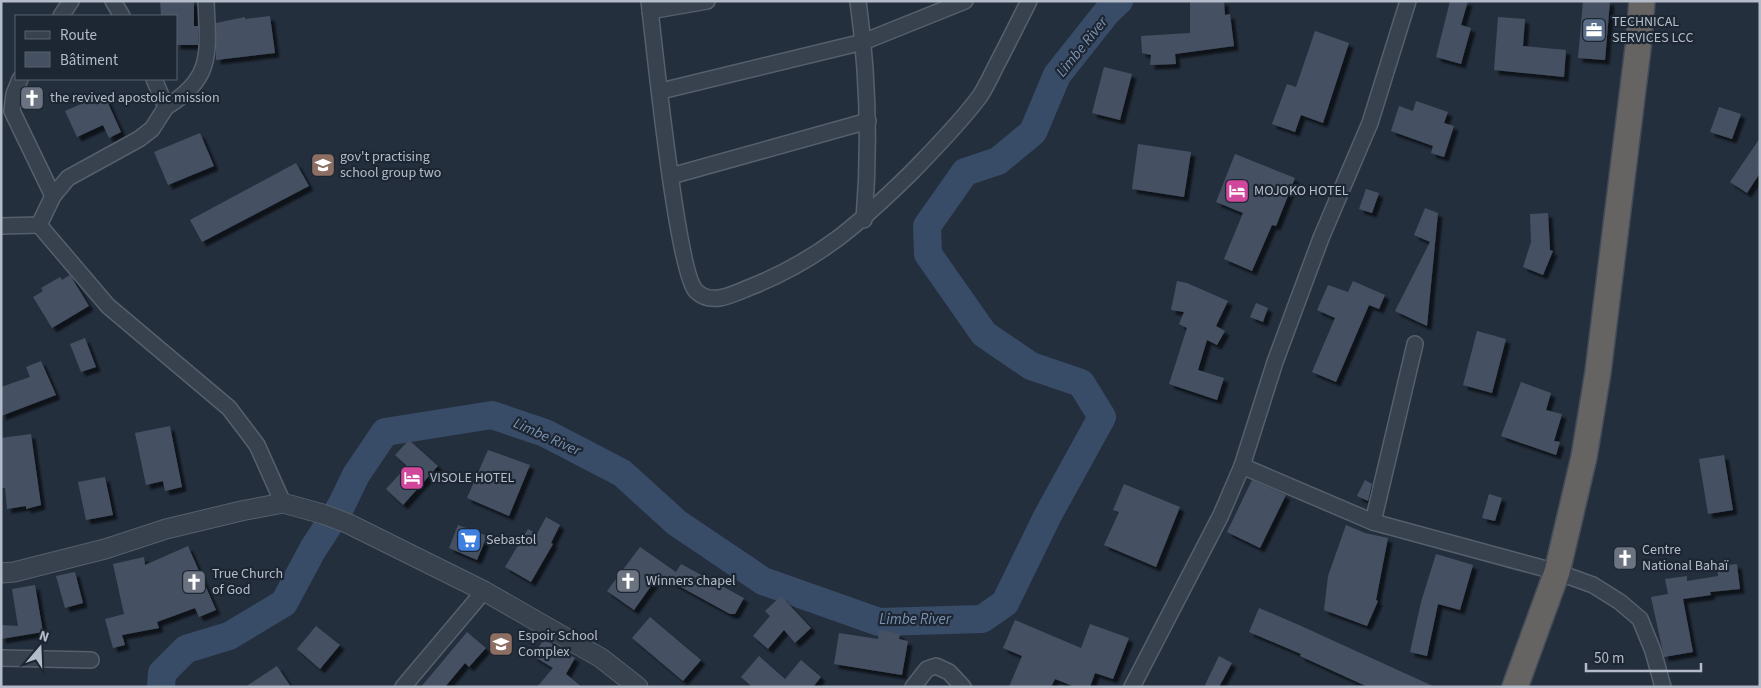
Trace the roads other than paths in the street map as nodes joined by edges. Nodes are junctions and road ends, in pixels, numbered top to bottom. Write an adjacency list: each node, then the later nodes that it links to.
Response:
1 (71, 1): 11 (street)
2 (113, 1): 12 (street)
3 (206, 1): 17 (street)
4 (707, 1): 10 (street)
5 (858, 1): 13 (street)
6 (965, 1): 13 (street)
7 (1029, 1): 21 (street)
8 (1408, 1): 25 (street)
9 (1642, 1): 28 (highway)
10 (650, 6): 16 (street)
11 (63, 15)
12 (121, 15)
13 (863, 42): 16 (street); 18 (street)
14 (20, 80): 20 (street)
15 (154, 80): 17 (street)
16 (661, 91): 19 (street)
17 (166, 107): 20 (street)
18 (868, 121): 19 (street); 21 (street)
19 (670, 176): 21 (street)
20 (53, 196): 22 (street)
21 (864, 220)
22 (39, 225): 23 (street); 26 (street)
23 (1, 226)
24 (1415, 344): 27 (street)
25 (1242, 466): 27 (street); 37 (street)
26 (283, 503): 29 (street); 30 (street)
27 (1373, 522): 28 (street)
28 (1556, 572): 38 (highway); 39 (street)
29 (1, 573)
30 (484, 591): 33 (street); 34 (street)
31 (1, 658): 32 (street)
32 (91, 660)
33 (637, 686)
34 (403, 687)
35 (913, 687): 36 (street)
36 (963, 687)
37 (1132, 687)
38 (1515, 687)
39 (1662, 687)

